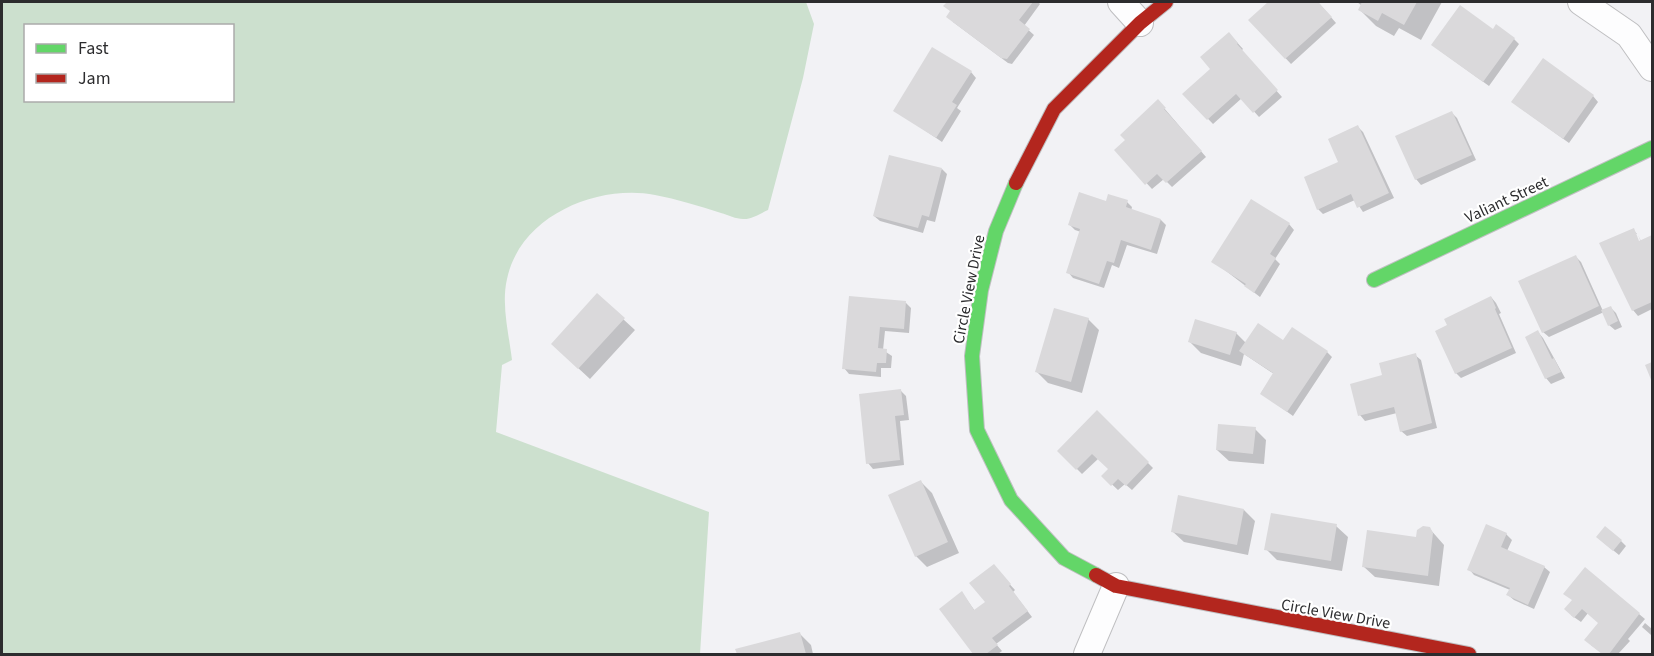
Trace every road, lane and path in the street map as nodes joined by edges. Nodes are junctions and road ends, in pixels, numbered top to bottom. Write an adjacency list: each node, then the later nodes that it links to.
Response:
1 (1121, 2): 4 (street)
2 (1167, 2): 4 (street, Circle View Drive)
3 (1581, 2): 5 (street)
4 (1140, 23): 8 (street, Circle View Drive)
5 (1653, 68)
6 (1653, 148): 7 (street, Valiant Street)
7 (1374, 280)
8 (1116, 586): 9 (street); 10 (street, Circle View Drive)
9 (1087, 654)
10 (1469, 654)

